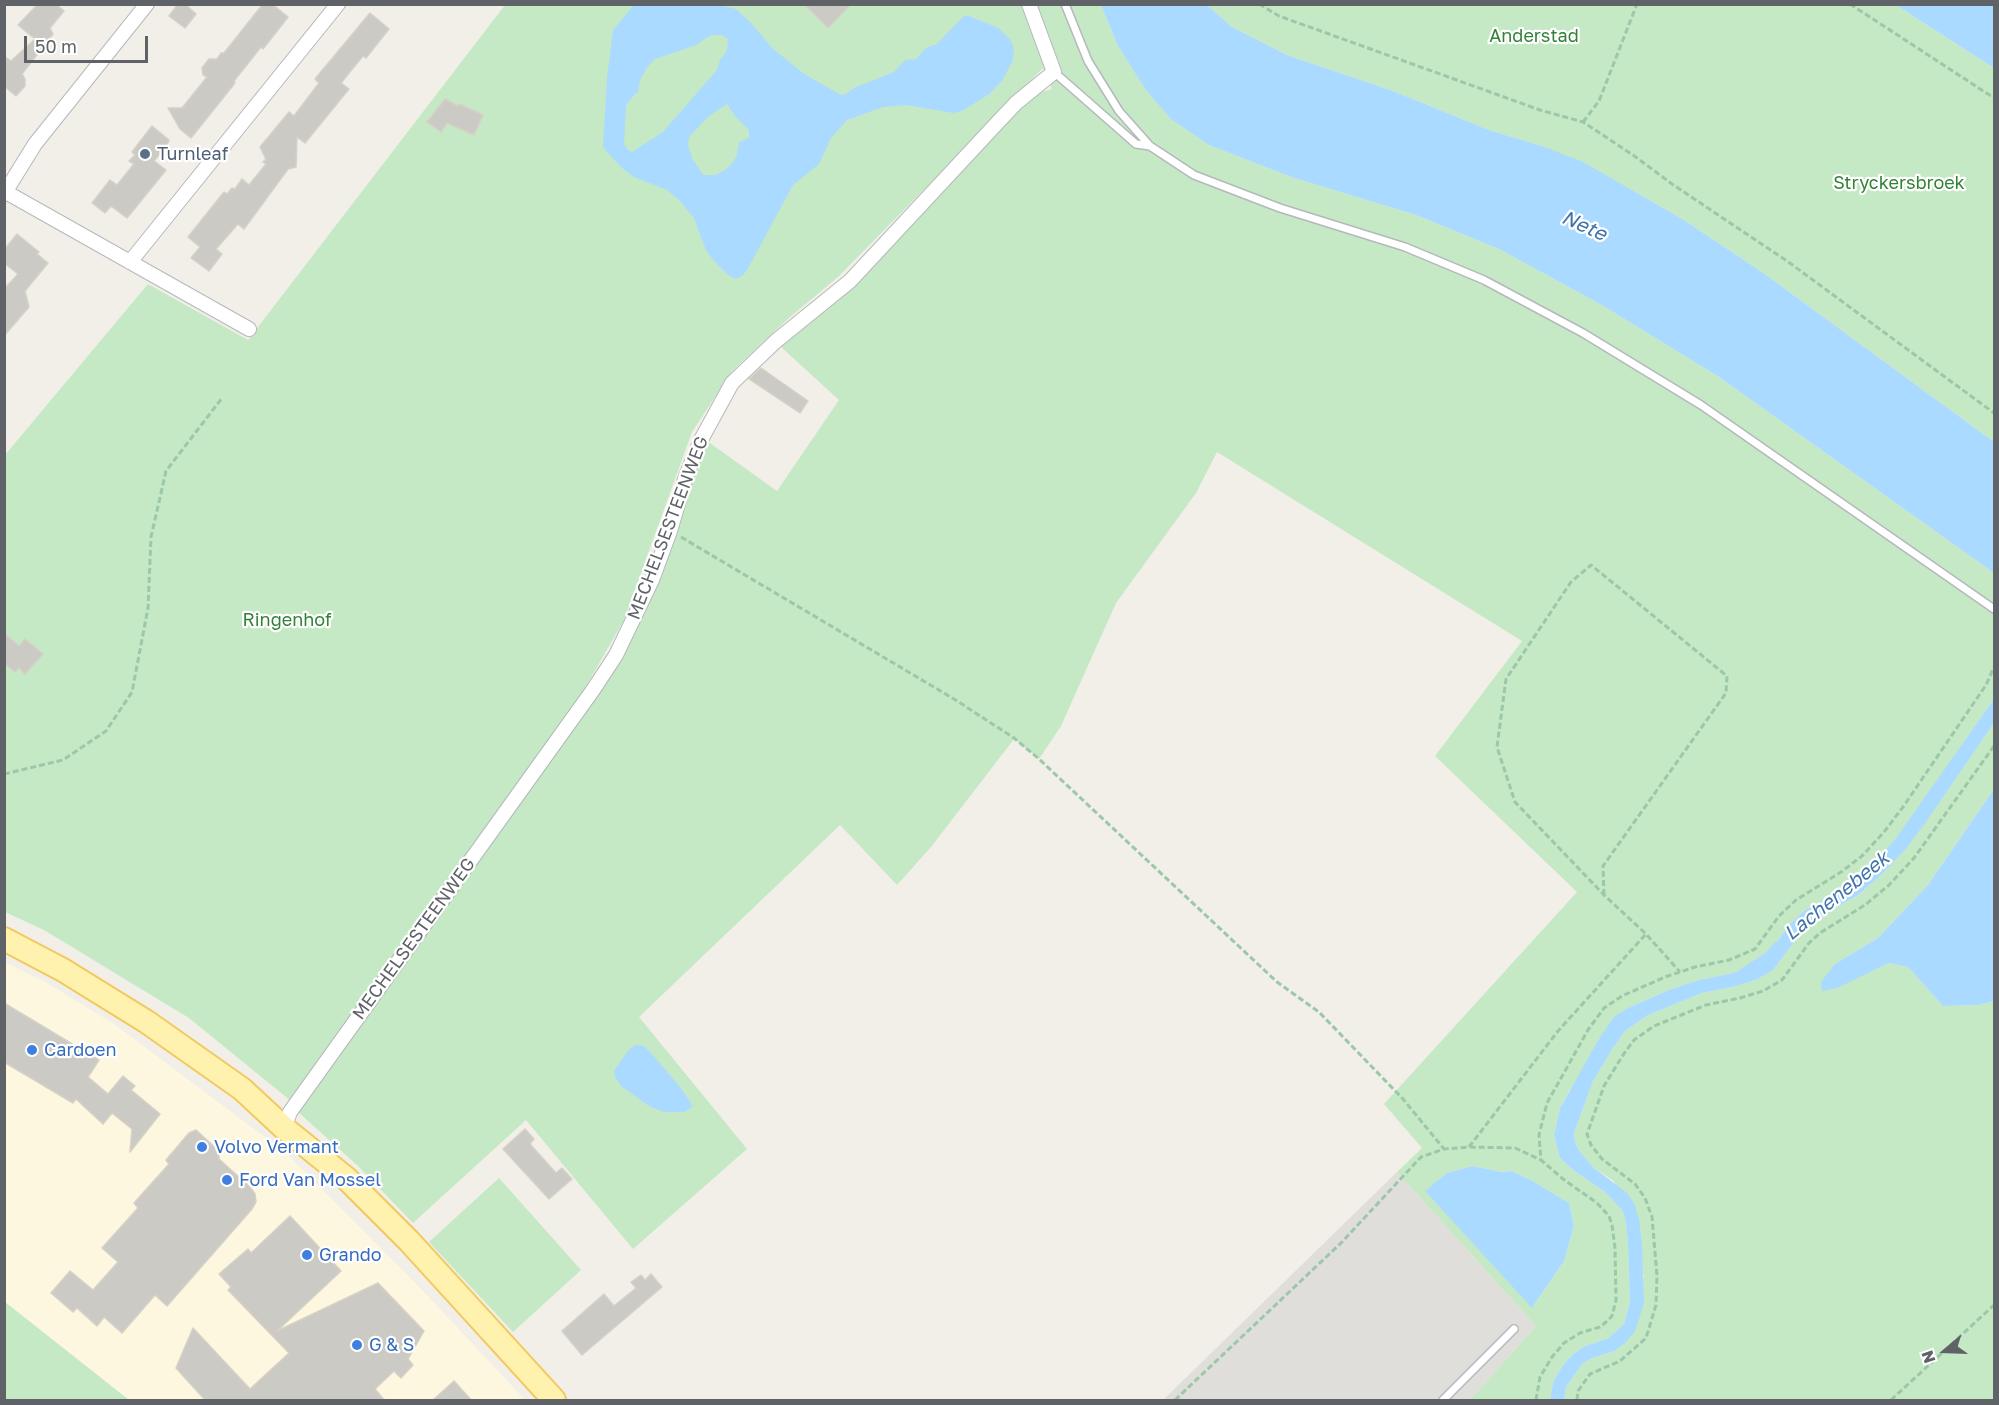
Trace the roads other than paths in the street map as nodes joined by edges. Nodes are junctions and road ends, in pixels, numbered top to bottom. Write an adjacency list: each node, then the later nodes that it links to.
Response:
1 (147, 4): 7 (street)
2 (339, 4): 8 (street)
3 (1029, 4): 5 (street)
4 (1065, 4): 6 (lane)
5 (1054, 72): 6 (lane); 12 (street, MECHELSESTEENWEG)
6 (1150, 146): 10 (lane)
7 (5, 192): 8 (street)
8 (130, 262): 9 (street)
9 (249, 329)
10 (1995, 609)
11 (4, 939): 12 (main road)
12 (284, 1128): 14 (main road)
13 (1514, 1329): 15 (lane)
14 (554, 1401)
15 (1443, 1401)

